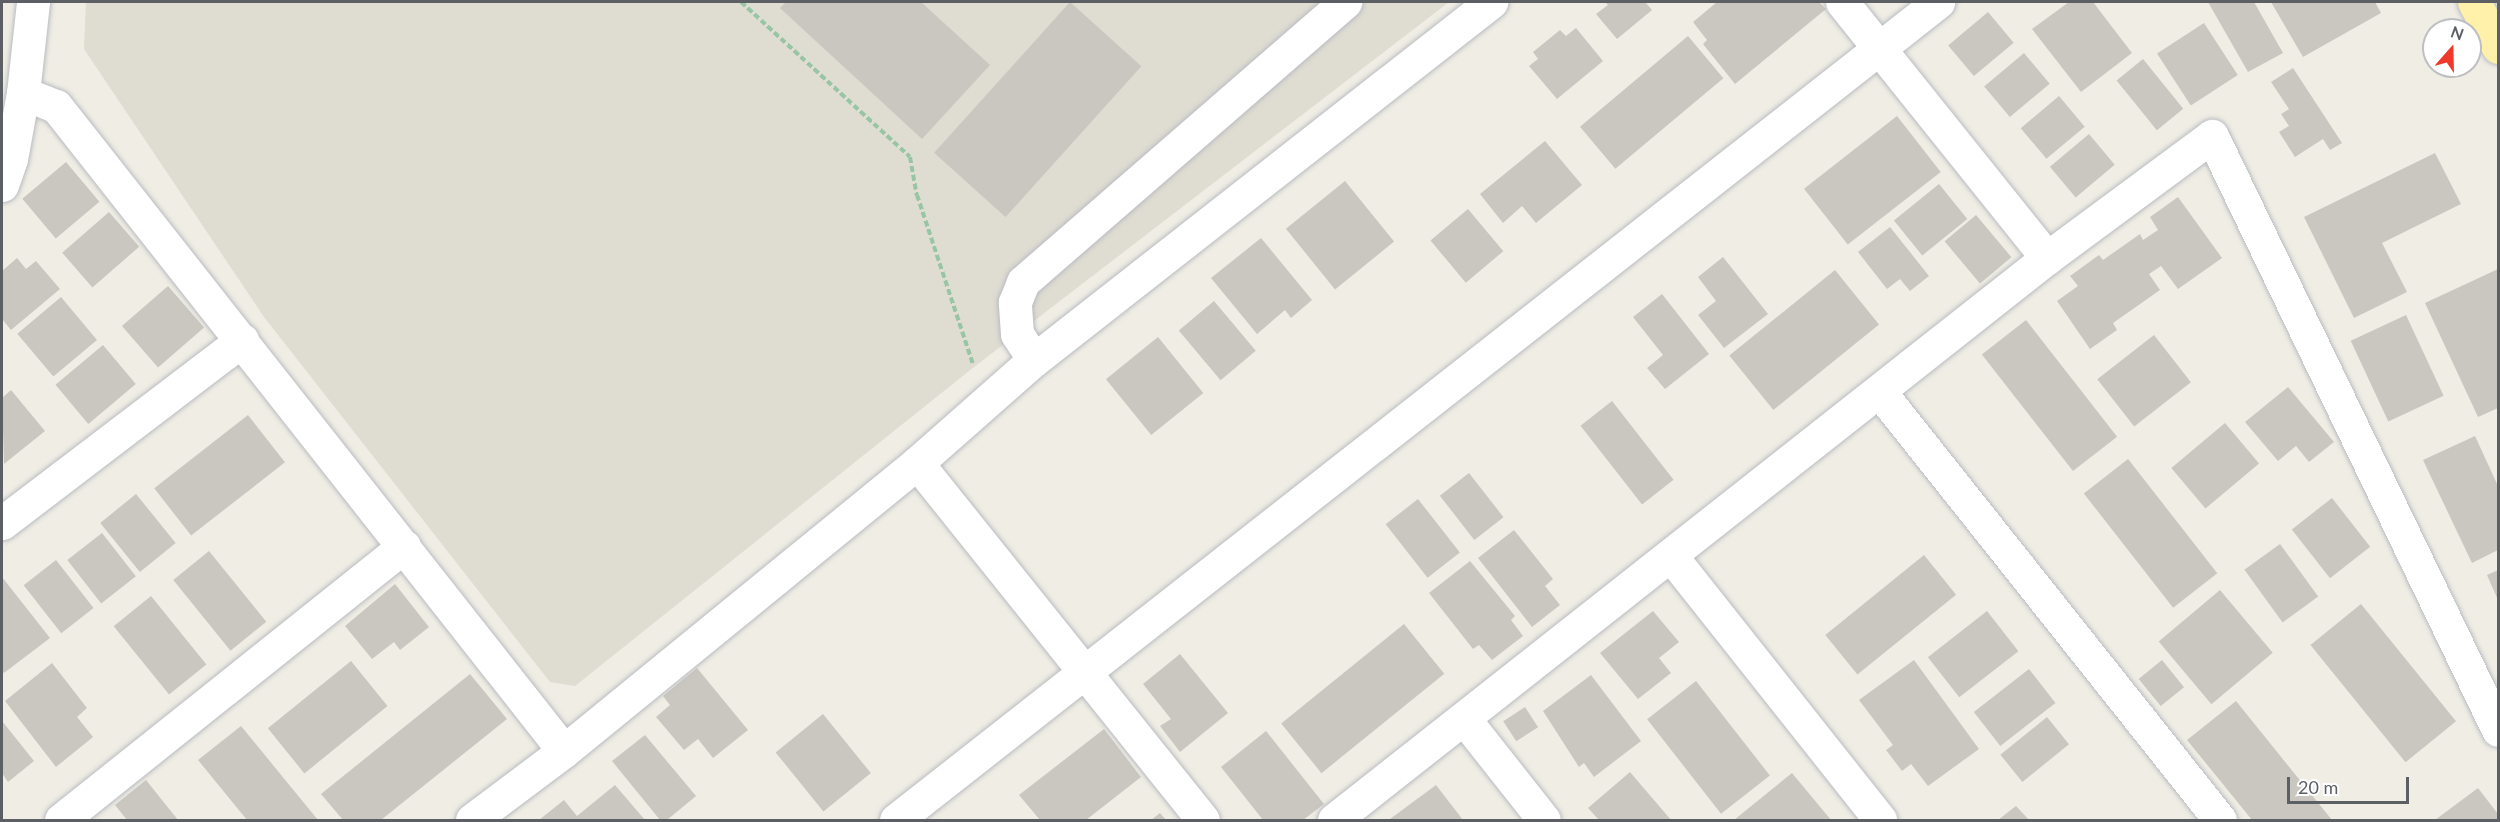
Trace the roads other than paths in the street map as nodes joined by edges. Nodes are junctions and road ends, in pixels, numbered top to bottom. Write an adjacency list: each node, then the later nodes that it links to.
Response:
1 (33, 2): 9 (street)
2 (1346, 2): 13 (street)
3 (1491, 2): 13 (street)
4 (1842, 2): 8 (street)
5 (1938, 2): 8 (street)
6 (2474, 2): 7 (main road)
7 (2499, 47)
8 (1878, 48): 11 (street); 19 (street)
9 (23, 93): 10 (street); 12 (street)
10 (2, 185)
11 (2047, 258): 14 (street); 21 (street)
12 (242, 340): 16 (street); 17 (street)
13 (1034, 360): 15 (street)
14 (1879, 391): 18 (street); 30 (street)
15 (917, 463): 19 (street); 22 (street)
16 (2, 523)
17 (404, 546): 22 (street); 23 (street)
18 (1671, 556): 20 (street); 29 (street)
19 (1082, 671): 25 (street); 26 (street)
20 (1465, 720): 27 (street); 28 (street)
21 (2499, 730)
22 (564, 751): 24 (street)
23 (61, 820)
24 (472, 820)
25 (896, 820)
26 (1203, 820)
27 (1334, 820)
28 (1544, 820)
29 (1880, 820)
30 (2220, 820)

